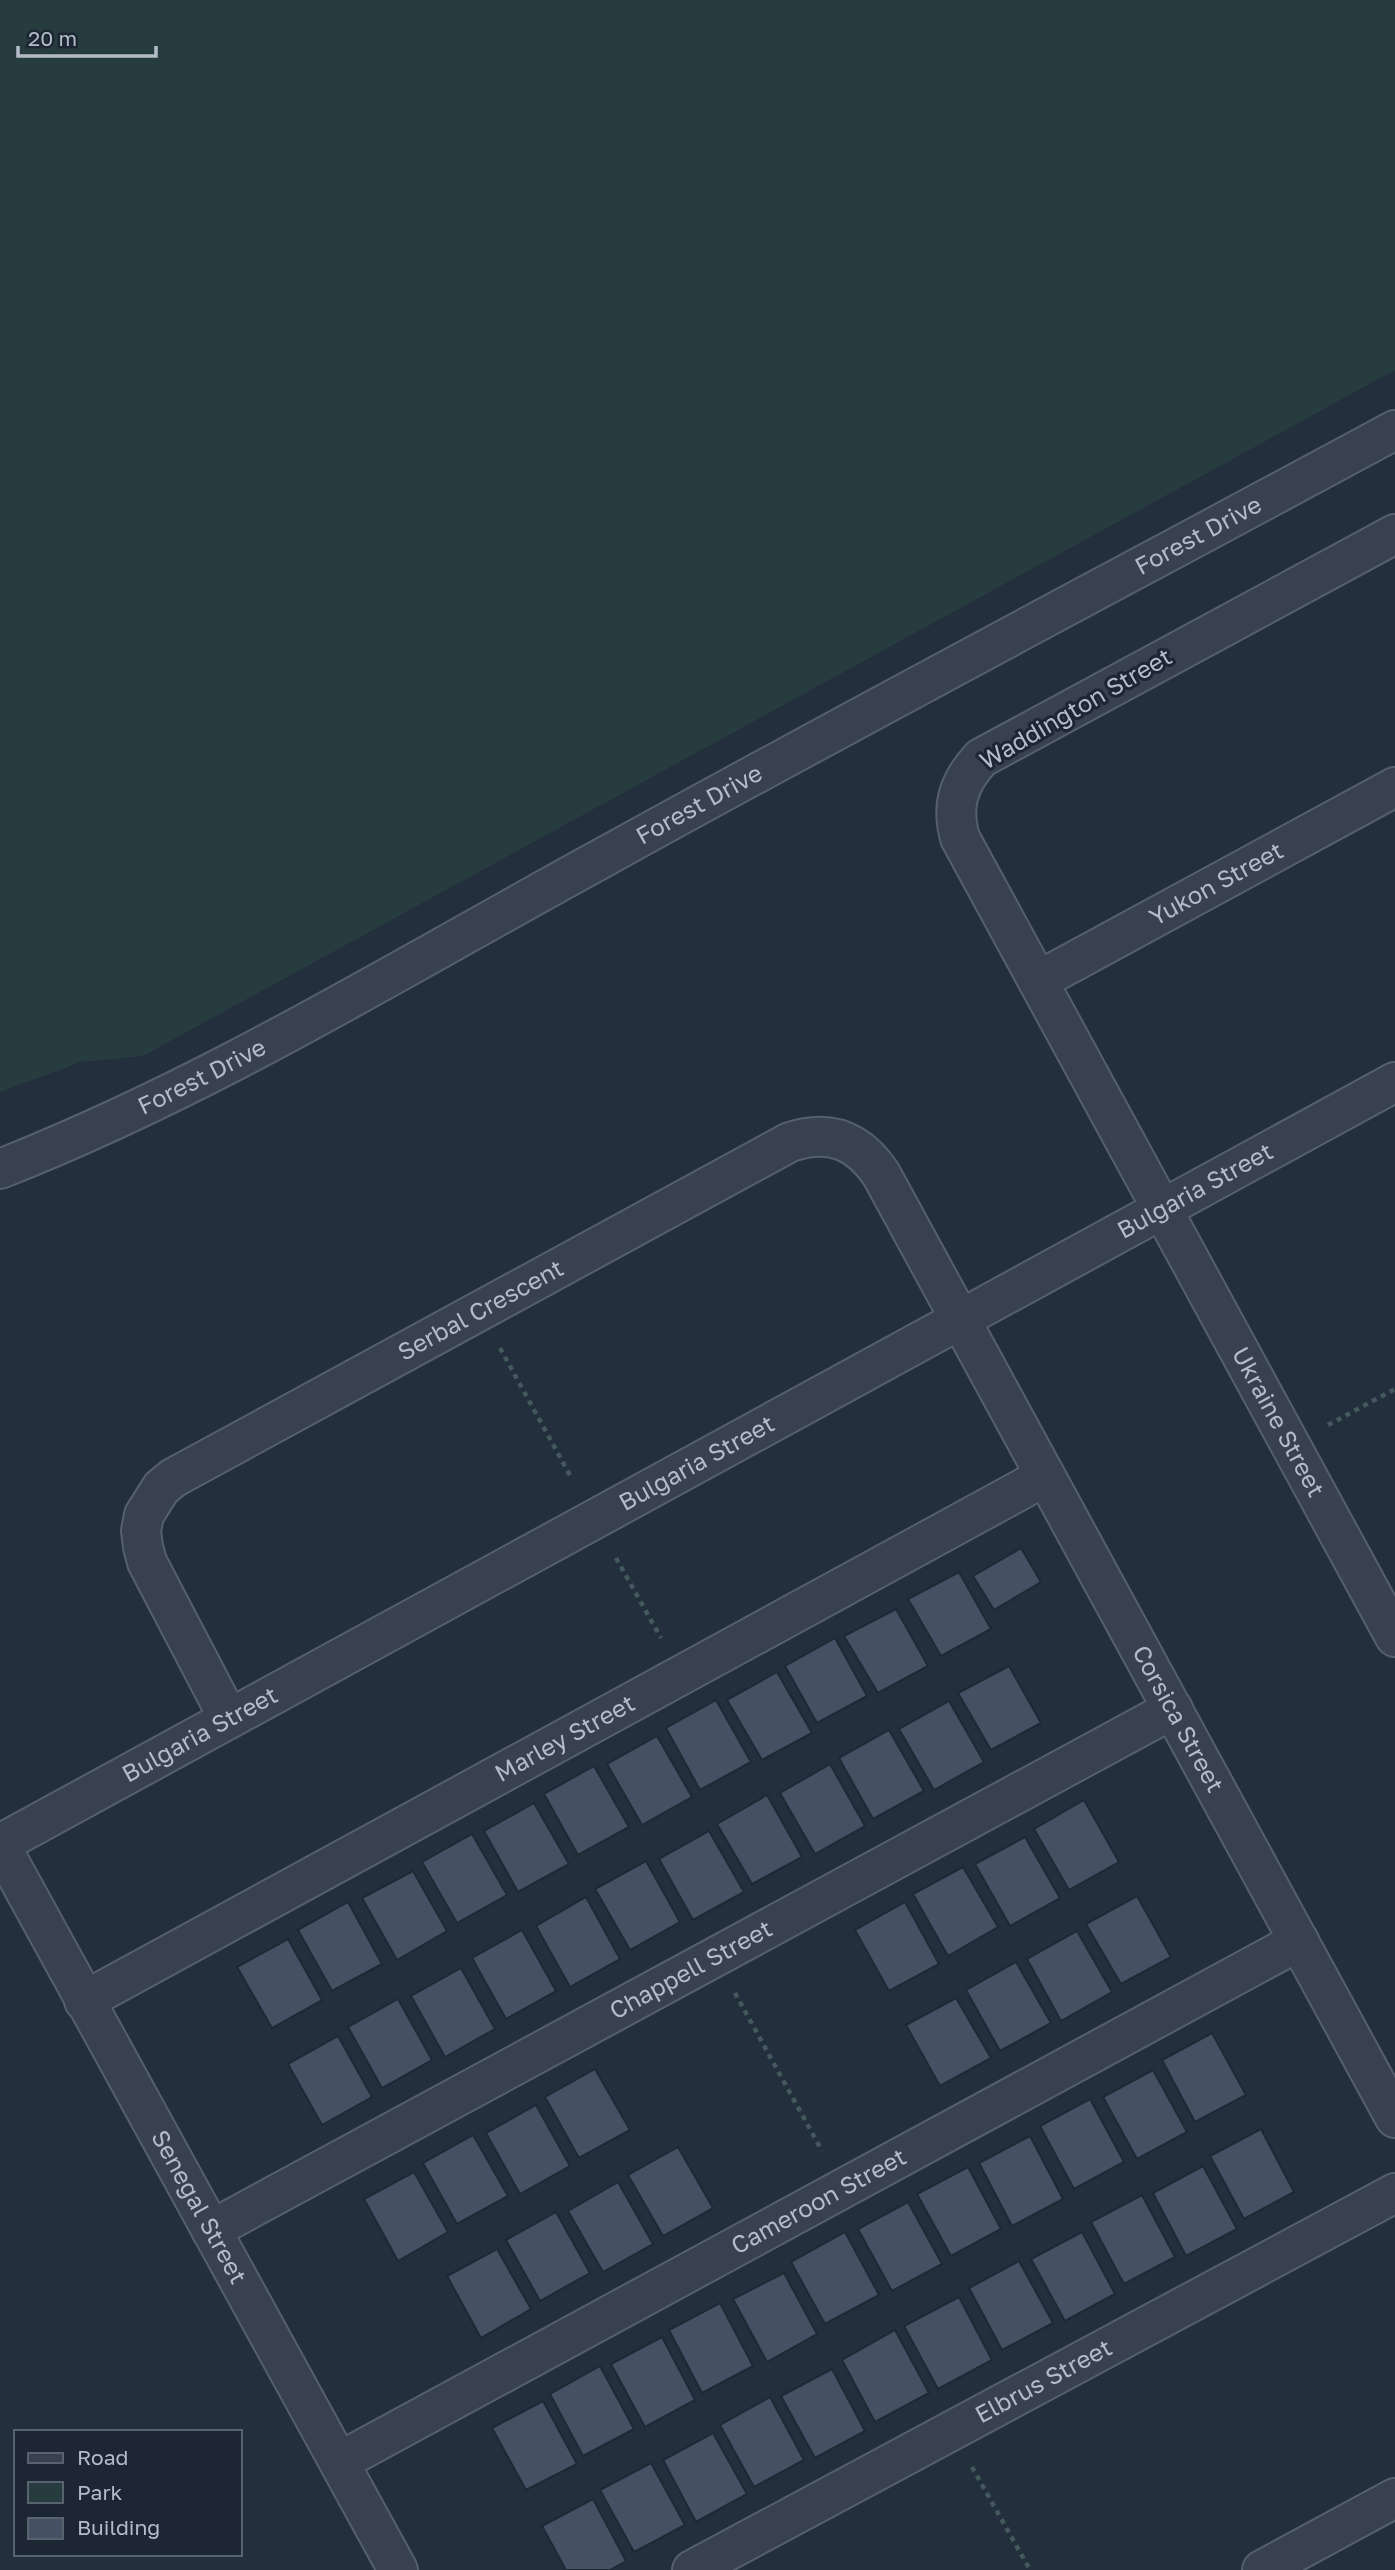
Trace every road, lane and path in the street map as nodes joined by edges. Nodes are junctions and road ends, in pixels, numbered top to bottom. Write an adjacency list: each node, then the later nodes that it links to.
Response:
1 (1395, 430): 6 (street, Forest Drive)
2 (1395, 534): 4 (street, Waddington Street)
3 (1395, 787): 4 (street, Yukon Street)
4 (1038, 981): 7 (street, Waddington Street)
5 (1395, 1082): 7 (street, Bulgaria Street)
6 (0, 1169)
7 (1161, 1209): 8 (street, Bulgaria Street); 15 (street, Ukraine Street)
8 (960, 1319): 12 (street, Corsica Street); 18 (street, Bulgaria Street); 18 (street, Serbal Crescent)
9 (496, 1341): 13 (path)
10 (1395, 1389): 11 (path)
11 (1319, 1430)
12 (1045, 1475): 17 (street, Corsica Street); 22 (street, Marley Street)
13 (572, 1479)
14 (616, 1558): 16 (path)
15 (1395, 1637)
16 (666, 1646)
17 (1172, 1709): 20 (street, Corsica Street); 26 (street, Chappell Street)
18 (229, 1719): 19 (street, Bulgaria Street)
19 (0, 1845): 22 (street, Senegal Street)
20 (1299, 1941): 23 (street, Corsica Street); 28 (street, Cameroon Street)
21 (731, 1986): 24 (path)
22 (84, 2001): 26 (street, Senegal Street)
23 (1395, 2118)
24 (826, 2157)
25 (1395, 2193): 31 (street, Elbrus Street)
26 (211, 2230): 28 (street, Senegal Street)
27 (968, 2460): 32 (path)
28 (339, 2462): 30 (street, Senegal Street)
29 (1395, 2498): 33 (street)
30 (398, 2570)
31 (692, 2570)
32 (1030, 2570)
33 (1262, 2570)

